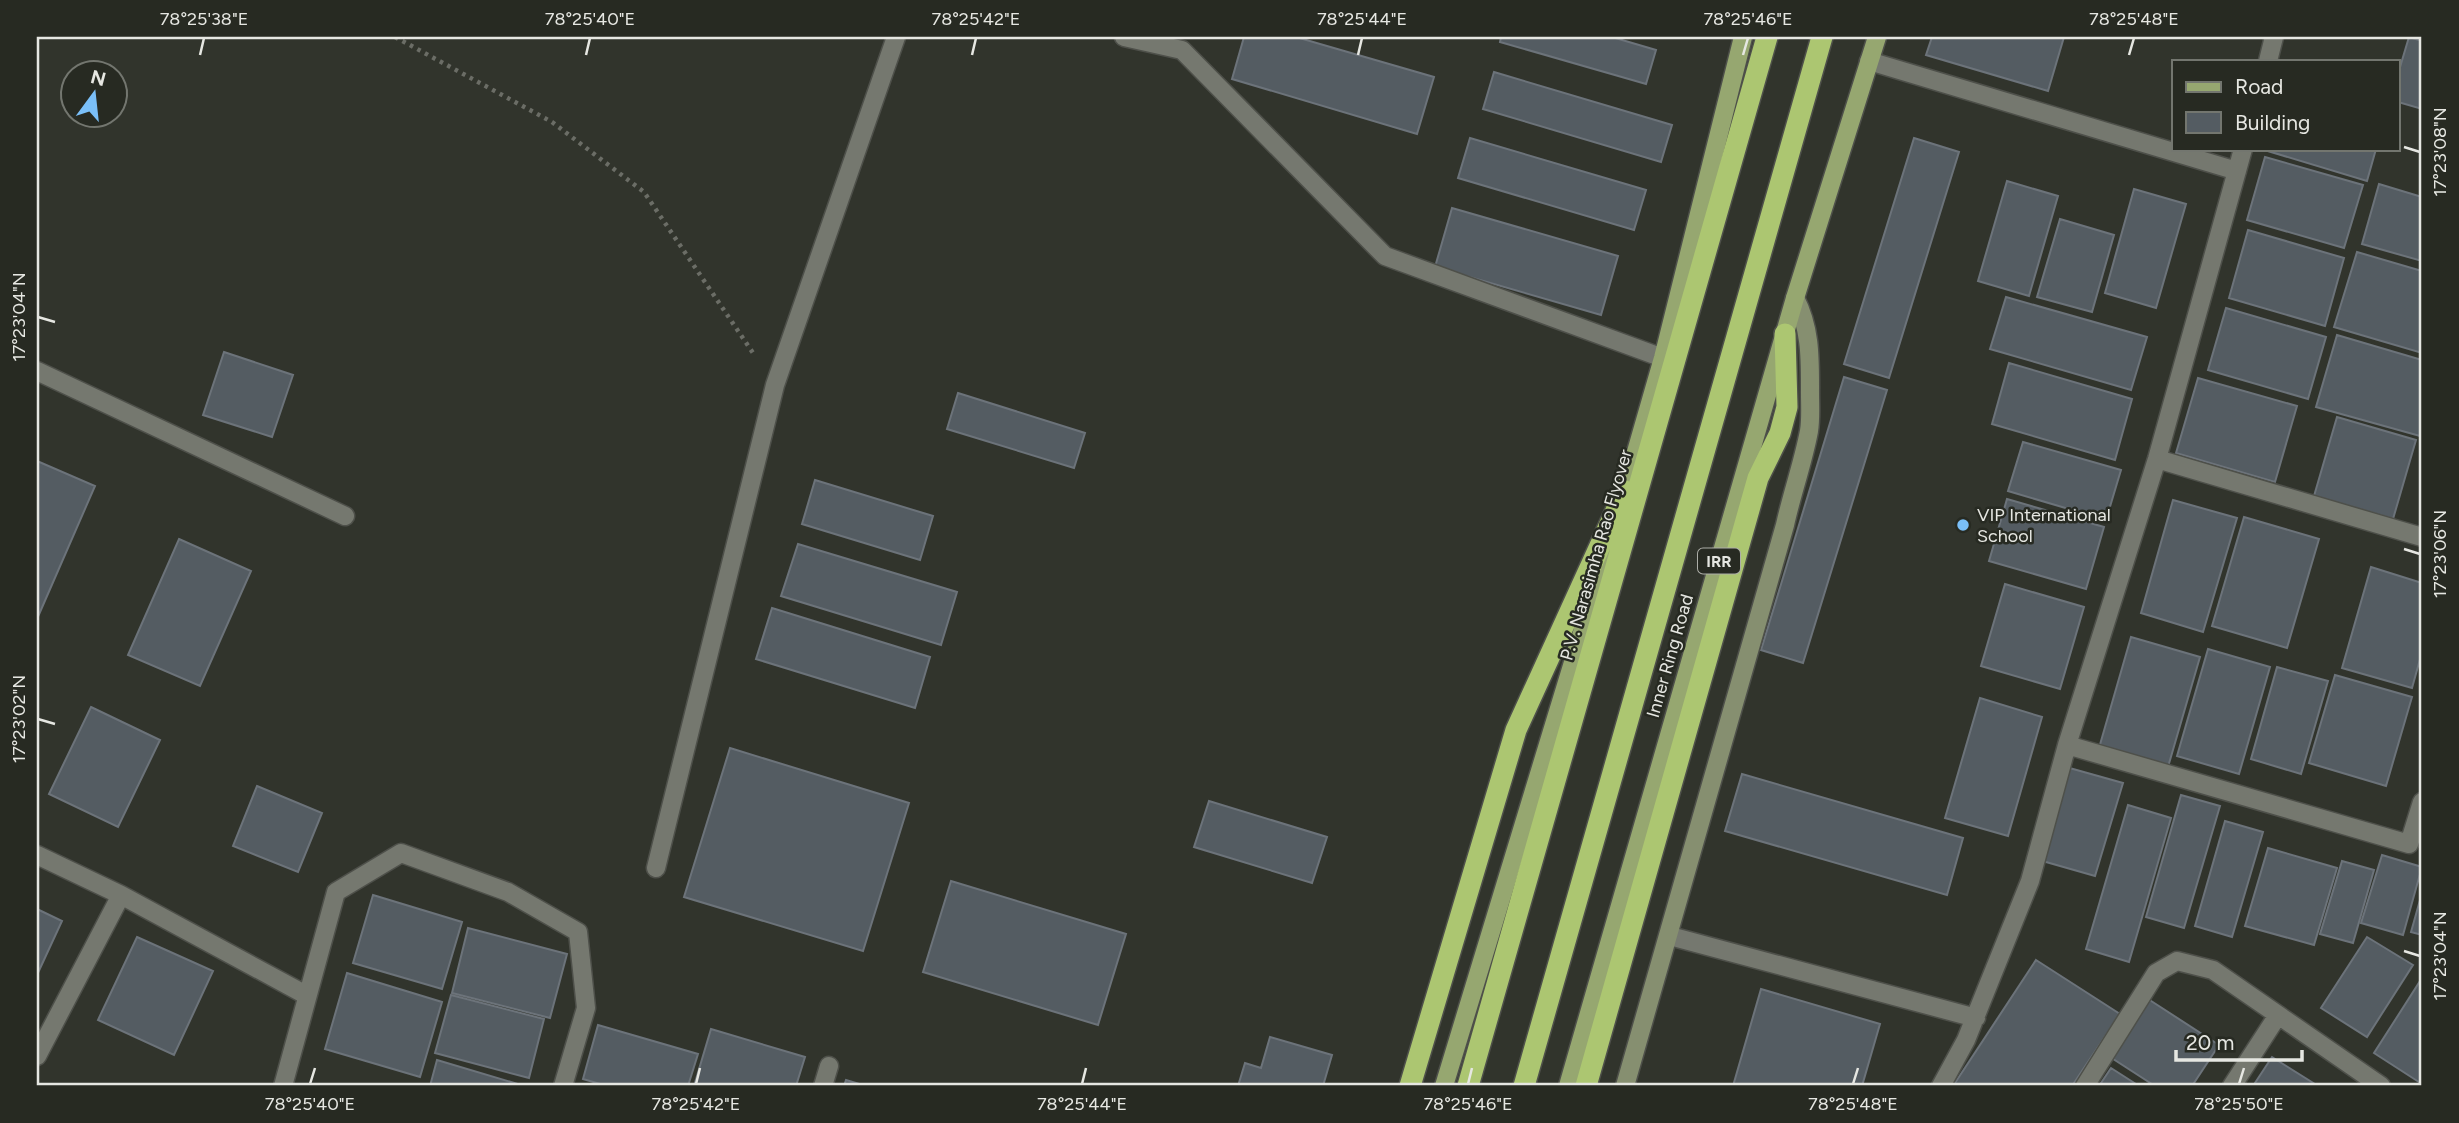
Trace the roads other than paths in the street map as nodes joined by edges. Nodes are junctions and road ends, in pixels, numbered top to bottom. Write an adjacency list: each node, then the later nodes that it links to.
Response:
1 (896, 37): 23 (street)
2 (1124, 37): 14 (street)
3 (1743, 37): 14 (main road)
4 (1767, 37): 36 (highway, P.V. Narasimha Rao Flyover)
5 (1822, 37): 37 (highway)
6 (1877, 37): 9 (main road, Inner Ring Road / IRR)
7 (2274, 37): 8 (street)
8 (2268, 60)
9 (1869, 61): 11 (street); 12 (main road, Inner Ring Road / IRR)
10 (2243, 150): 11 (street)
11 (2237, 171): 16 (street)
12 (1795, 298): 13 (main road, Inner Ring Road / IRR); 25 (street)
13 (1785, 334): 38 (main road, Inner Ring Road / IRR); 39 (highway)
14 (1663, 358): 17 (main road)
15 (37, 371): 18 (street)
16 (2157, 458): 19 (street); 20 (street)
17 (1625, 491): 34 (highway); 35 (main road)
18 (345, 516)
19 (2422, 535)
20 (2067, 746): 21 (street); 28 (street)
21 (2422, 802)
22 (37, 855): 24 (street)
23 (656, 868)
24 (121, 895): 26 (street); 29 (street)
25 (1670, 936): 28 (street); 40 (street)
26 (306, 995): 31 (street); 32 (street)
27 (2278, 1015): 42 (street); 43 (street); 44 (street)
28 (1976, 1018): 41 (street)
29 (37, 1056)
30 (829, 1066): 33 (street)
31 (283, 1086)
32 (564, 1086)
33 (823, 1086)
34 (1410, 1086)
35 (1444, 1086)
36 (1468, 1086)
37 (1524, 1086)
38 (1567, 1086)
39 (1586, 1086)
40 (1625, 1086)
41 (1941, 1086)
42 (2085, 1086)
43 (2232, 1086)
44 (2381, 1086)

